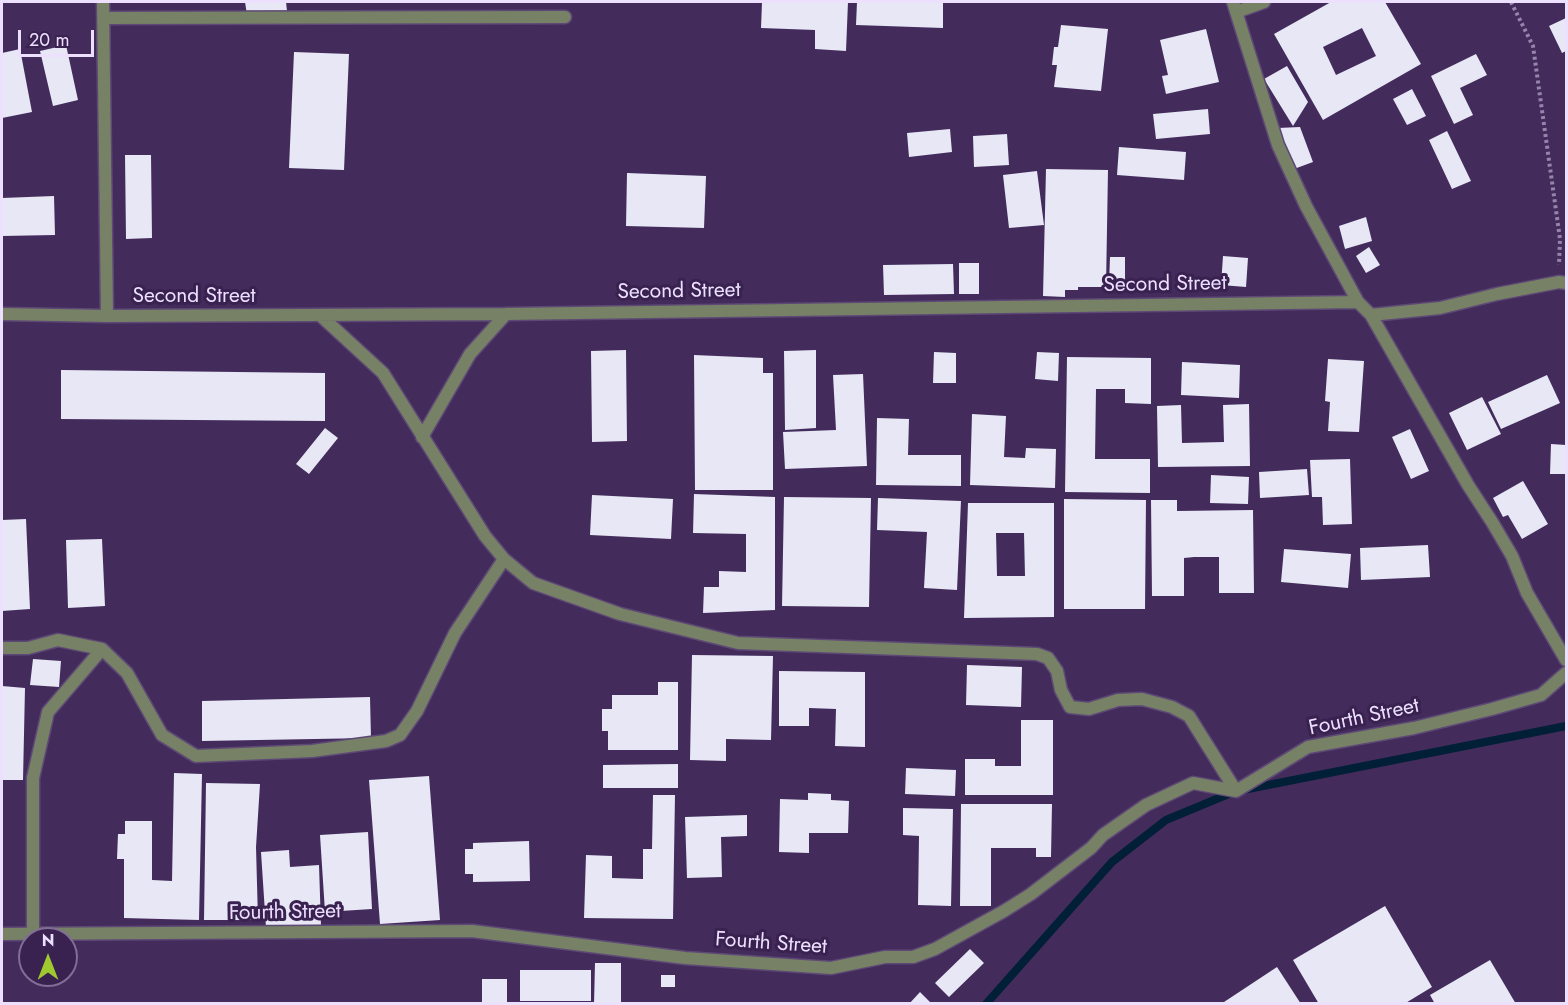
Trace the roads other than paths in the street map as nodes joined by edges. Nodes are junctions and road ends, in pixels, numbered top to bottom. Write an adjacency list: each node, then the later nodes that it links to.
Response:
1 (103, 2): 5 (street)
2 (1264, 2): 3 (street)
3 (1235, 7): 7 (street)
4 (565, 17): 5 (street)
5 (104, 18): 11 (street)
6 (1563, 282): 10 (street)
7 (1358, 302): 9 (street, Second Street); 10 (street)
8 (2, 314): 11 (street, Second Street)
9 (506, 314): 12 (street, Second Street); 13 (street)
10 (1371, 315): 17 (street)
11 (107, 316): 12 (street, Second Street)
12 (321, 316): 13 (street)
13 (423, 437): 14 (street)
14 (504, 559): 16 (street); 19 (street)
15 (2, 648): 16 (street)
16 (102, 649): 20 (street)
17 (1566, 660)
18 (1566, 674): 19 (street, Fourth Street)
19 (1236, 791): 23 (street, Fourth Street)
20 (33, 927)
21 (2, 934): 22 (street, Fourth Street)
22 (18, 934)
23 (78, 934)

